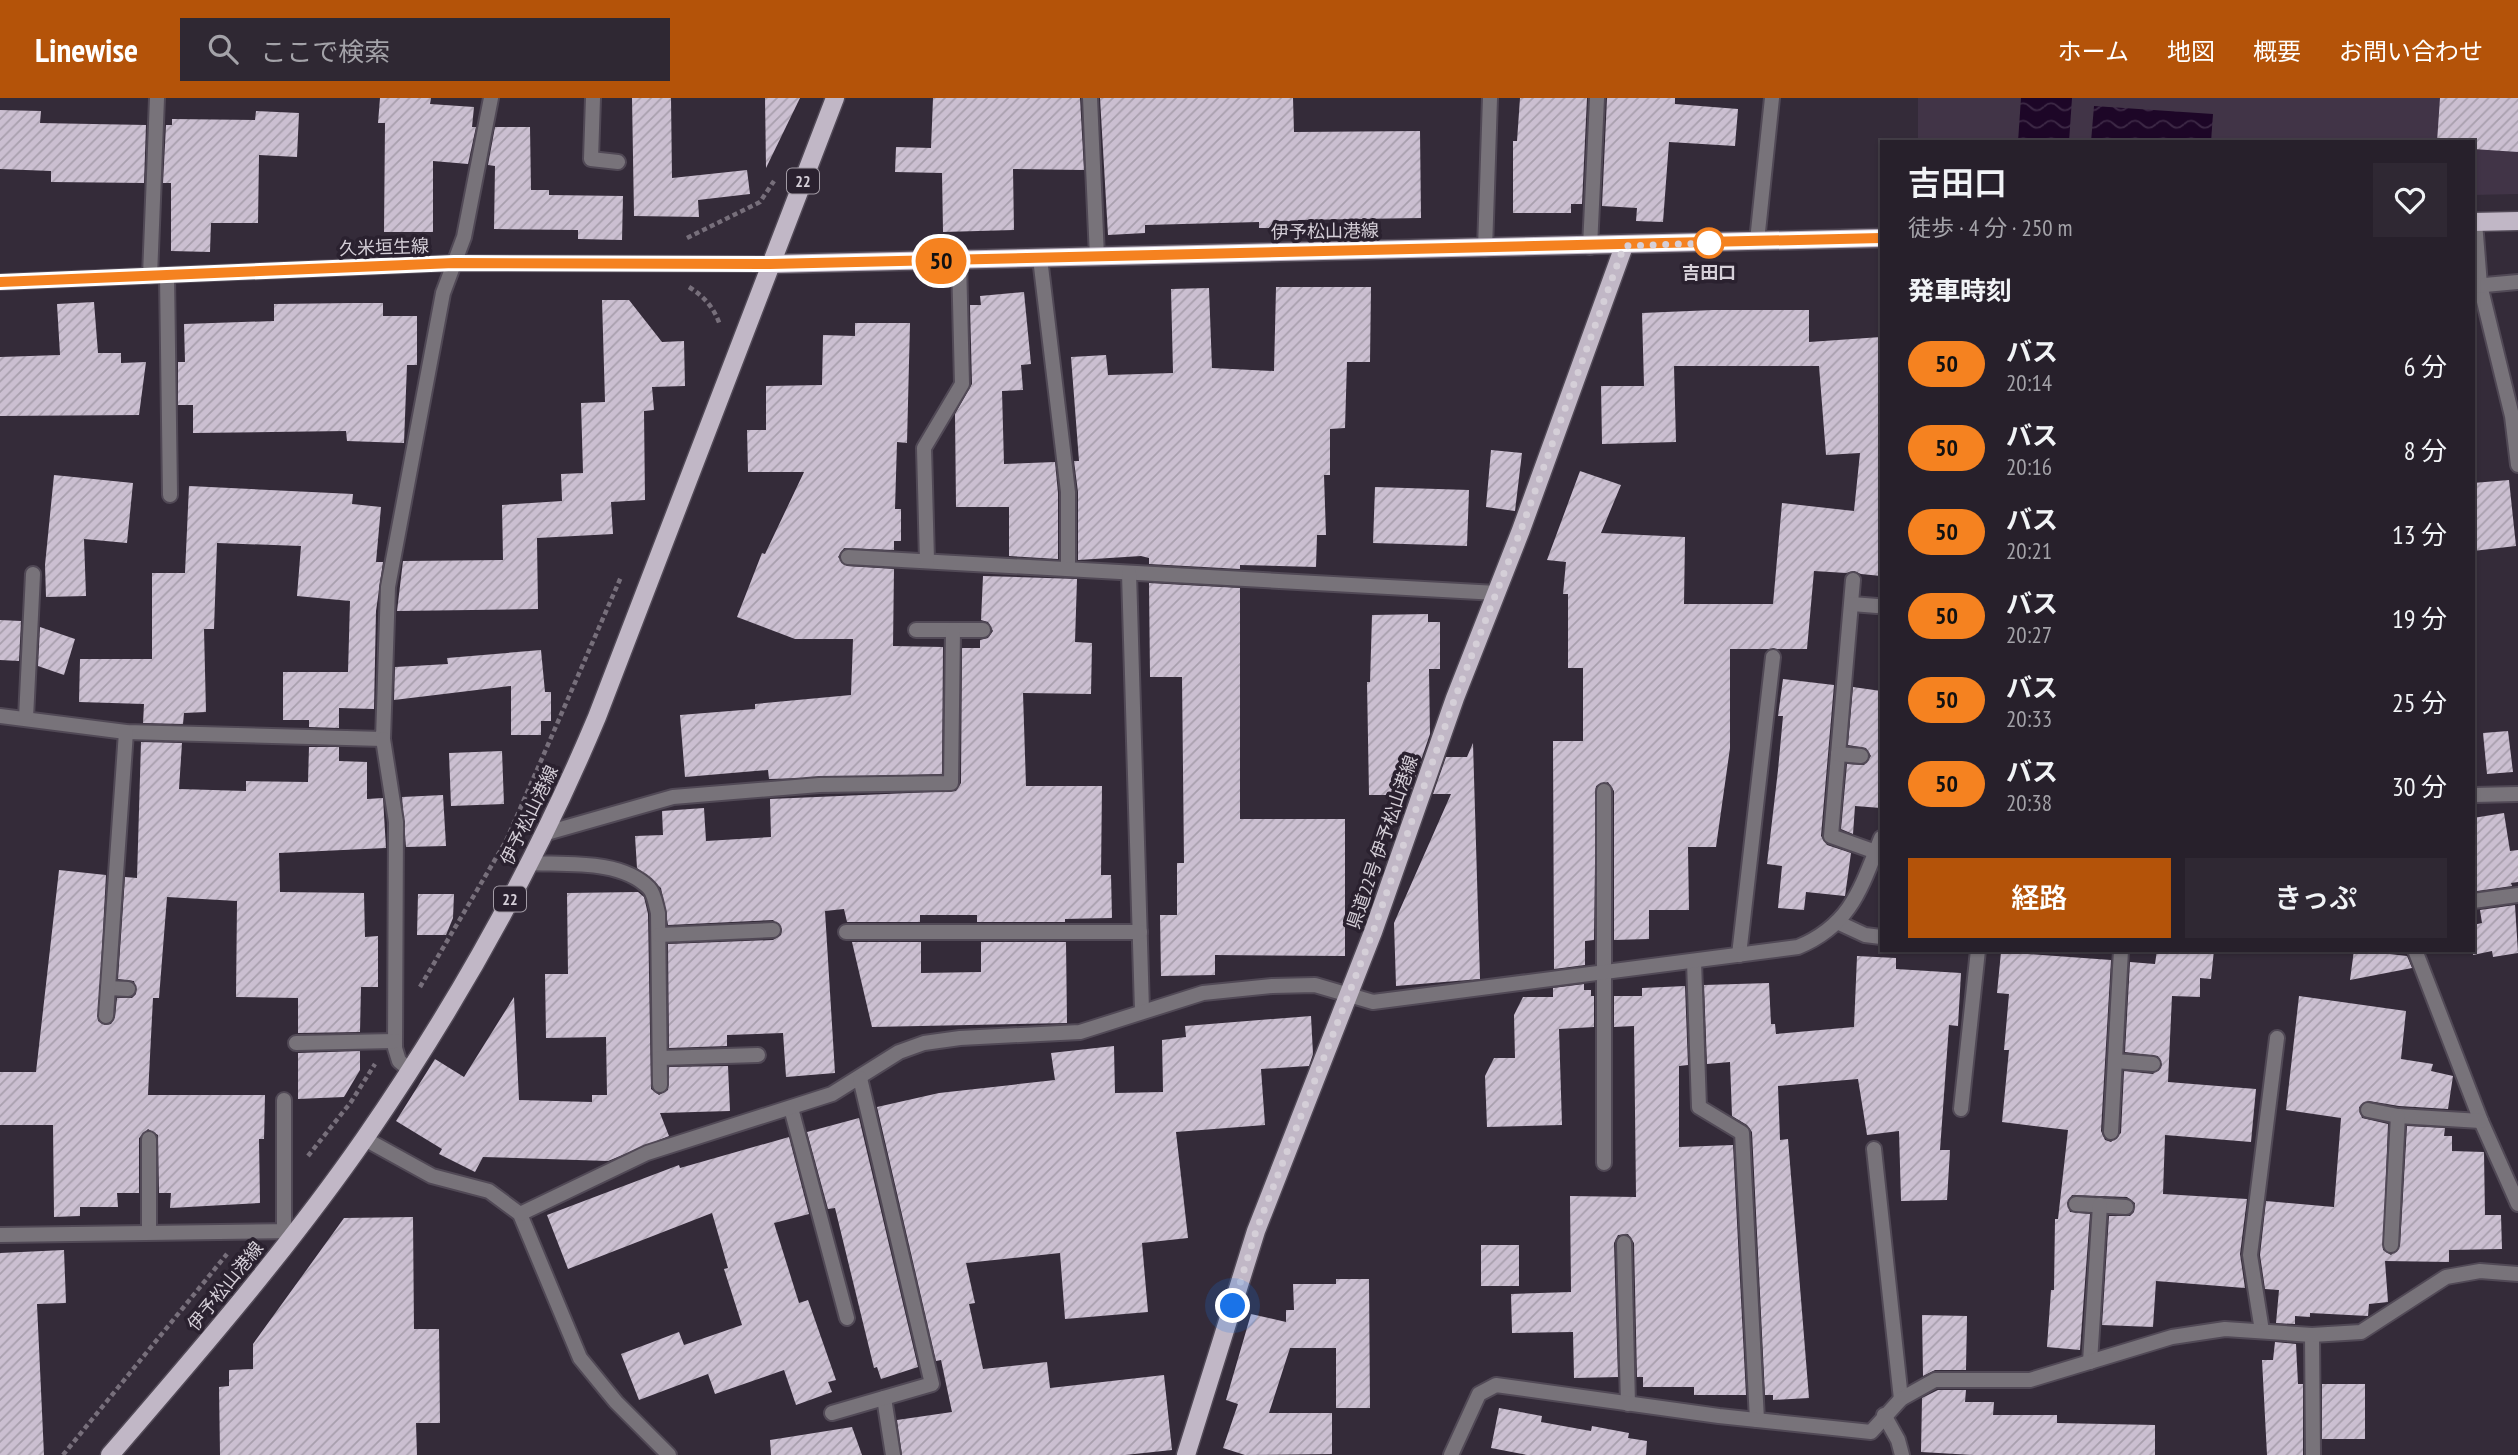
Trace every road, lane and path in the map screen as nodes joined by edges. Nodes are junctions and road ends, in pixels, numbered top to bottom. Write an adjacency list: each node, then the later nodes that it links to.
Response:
1 (157, 98): 26 (street)
2 (491, 98): 23 (street)
3 (593, 98): 9 (street)
4 (835, 98): 24 (main road, 伊予松山港線 / 22)
5 (1090, 98): 20 (street)
6 (1490, 98): 19 (street)
7 (1597, 98): 18 (street)
8 (1772, 98): 15 (street)
9 (618, 163)
10 (781, 171): 13 (path)
11 (2518, 221): 12 (main road)
12 (2475, 222)
13 (687, 238)
14 (1880, 238): 15 (main road, 伊予松山港線)
15 (1757, 241): 17 (main road, 伊予松山港線)
16 (2475, 243): 30 (street)
17 (1624, 246): 18 (main road, 伊予松山港線); 42 (main road, 県道22号 伊予松山港線)
18 (1590, 247): 19 (main road, 伊予松山港線)
19 (1485, 249): 20 (main road, 伊予松山港線)
20 (1097, 257): 21 (main road, 伊予松山港線)
21 (1040, 258): 22 (main road, 伊予松山港線); 37 (street)
22 (960, 260): 24 (main road, 伊予松山港線); 36 (street)
23 (454, 263): 24 (main road, 久米垣生線); 25 (main road, 久米垣生線); 52 (street)
24 (770, 264): 58 (main road, 伊予松山港線 / 22)
25 (167, 275): 26 (main road, 久米垣生線); 34 (street)
26 (150, 276): 27 (main road, 久米垣生線)
27 (0, 282)
28 (2518, 282): 30 (street)
29 (686, 284): 31 (path)
30 (2477, 286): 32 (street)
31 (718, 337)
32 (2515, 416): 33 (street)
33 (2518, 465)
34 (170, 495)
35 (848, 557): 36 (street)
36 (927, 561): 37 (street)
37 (1069, 569): 38 (street)
38 (1129, 573): 42 (street); 66 (street)
39 (33, 574): 50 (street)
40 (622, 574): 80 (path)
41 (1853, 580): 43 (street)
42 (1497, 593): 77 (main road, 県道22号 伊予松山港線)
43 (1852, 604): 44 (street); 53 (street)
44 (1877, 606)
45 (916, 630): 46 (street)
46 (953, 630): 47 (street); 58 (street)
47 (983, 630)
48 (1773, 657): 72 (street)
49 (0, 716): 50 (street)
50 (26, 718): 51 (street)
51 (126, 732): 52 (street); 75 (street)
52 (383, 739): 80 (street)
53 (1838, 754): 54 (street); 59 (street)
54 (1861, 756)
55 (1604, 791): 74 (street)
56 (2475, 794): 57 (street)
57 (2518, 794)
58 (543, 834): 60 (main road, 伊予松山港線 / 22)
59 (1878, 845): 63 (street)
60 (528, 863): 67 (street); 87 (main road, 伊予松山港線 / 22)
61 (2518, 895): 62 (street)
62 (2475, 901)
63 (1837, 922): 68 (street); 72 (street)
64 (774, 930): 67 (street)
65 (846, 932): 66 (street)
66 (1140, 932): 78 (street)
67 (659, 935): 84 (street)
68 (1880, 937)
69 (1978, 952): 92 (street)
70 (2121, 952): 85 (street)
71 (2416, 952): 95 (street)
72 (1739, 955): 73 (street)
73 (1694, 961): 74 (street); 123 (street)
74 (1604, 972): 77 (street); 100 (street)
75 (108, 988): 76 (street); 79 (street)
76 (128, 989)
77 (1348, 996): 78 (street); 128 (main road, 県道22号 伊予松山港線)
78 (1142, 1010): 88 (street)
79 (106, 1016)
80 (392, 1037): 82 (street); 87 (street); 101 (path)
81 (2277, 1038): 115 (street)
82 (296, 1043)
83 (758, 1055): 84 (street)
84 (660, 1058): 89 (street)
85 (2115, 1061): 86 (street); 96 (street)
86 (2153, 1064)
87 (410, 1070): 98 (main road, 伊予松山港線 / 22)
88 (860, 1078): 91 (street); 118 (street)
89 (660, 1085)
90 (284, 1100): 101 (street)
91 (791, 1108): 106 (street); 114 (street)
92 (1961, 1110)
93 (2368, 1110): 94 (street)
94 (2398, 1116): 95 (street); 112 (street)
95 (2481, 1121): 103 (street)
96 (2111, 1132)
97 (149, 1139): 107 (street)
98 (365, 1139): 106 (street); 109 (main road, 伊予松山港線 / 22)
99 (1874, 1149): 119 (street)
100 (1604, 1163)
101 (284, 1185): 109 (street)
102 (2076, 1204): 104 (street)
103 (2518, 1204)
104 (2100, 1206): 105 (street); 117 (street)
105 (2126, 1207)
106 (520, 1214): 126 (street)
107 (149, 1231): 108 (street); 110 (street)
108 (247, 1231): 109 (street); 124 (path)
109 (290, 1231): 125 (main road, 伊予松山港線 / 22)
110 (0, 1235)
111 (1624, 1243): 120 (street)
112 (2391, 1245)
113 (2518, 1274): 116 (street)
114 (847, 1318)
115 (2262, 1331): 116 (street); 117 (street)
116 (2312, 1335): 131 (street)
117 (2090, 1362): 119 (street)
118 (884, 1398): 121 (street); 127 (street)
119 (1901, 1399): 122 (street)
120 (1628, 1404): 123 (street); 129 (street)
121 (832, 1413)
122 (1884, 1415): 123 (street); 130 (street)
123 (1757, 1420)
124 (63, 1455)
125 (110, 1455)
126 (669, 1455)
127 (894, 1455)
128 (1186, 1455)
129 (1451, 1455)
130 (1902, 1455)
131 (2313, 1455)

